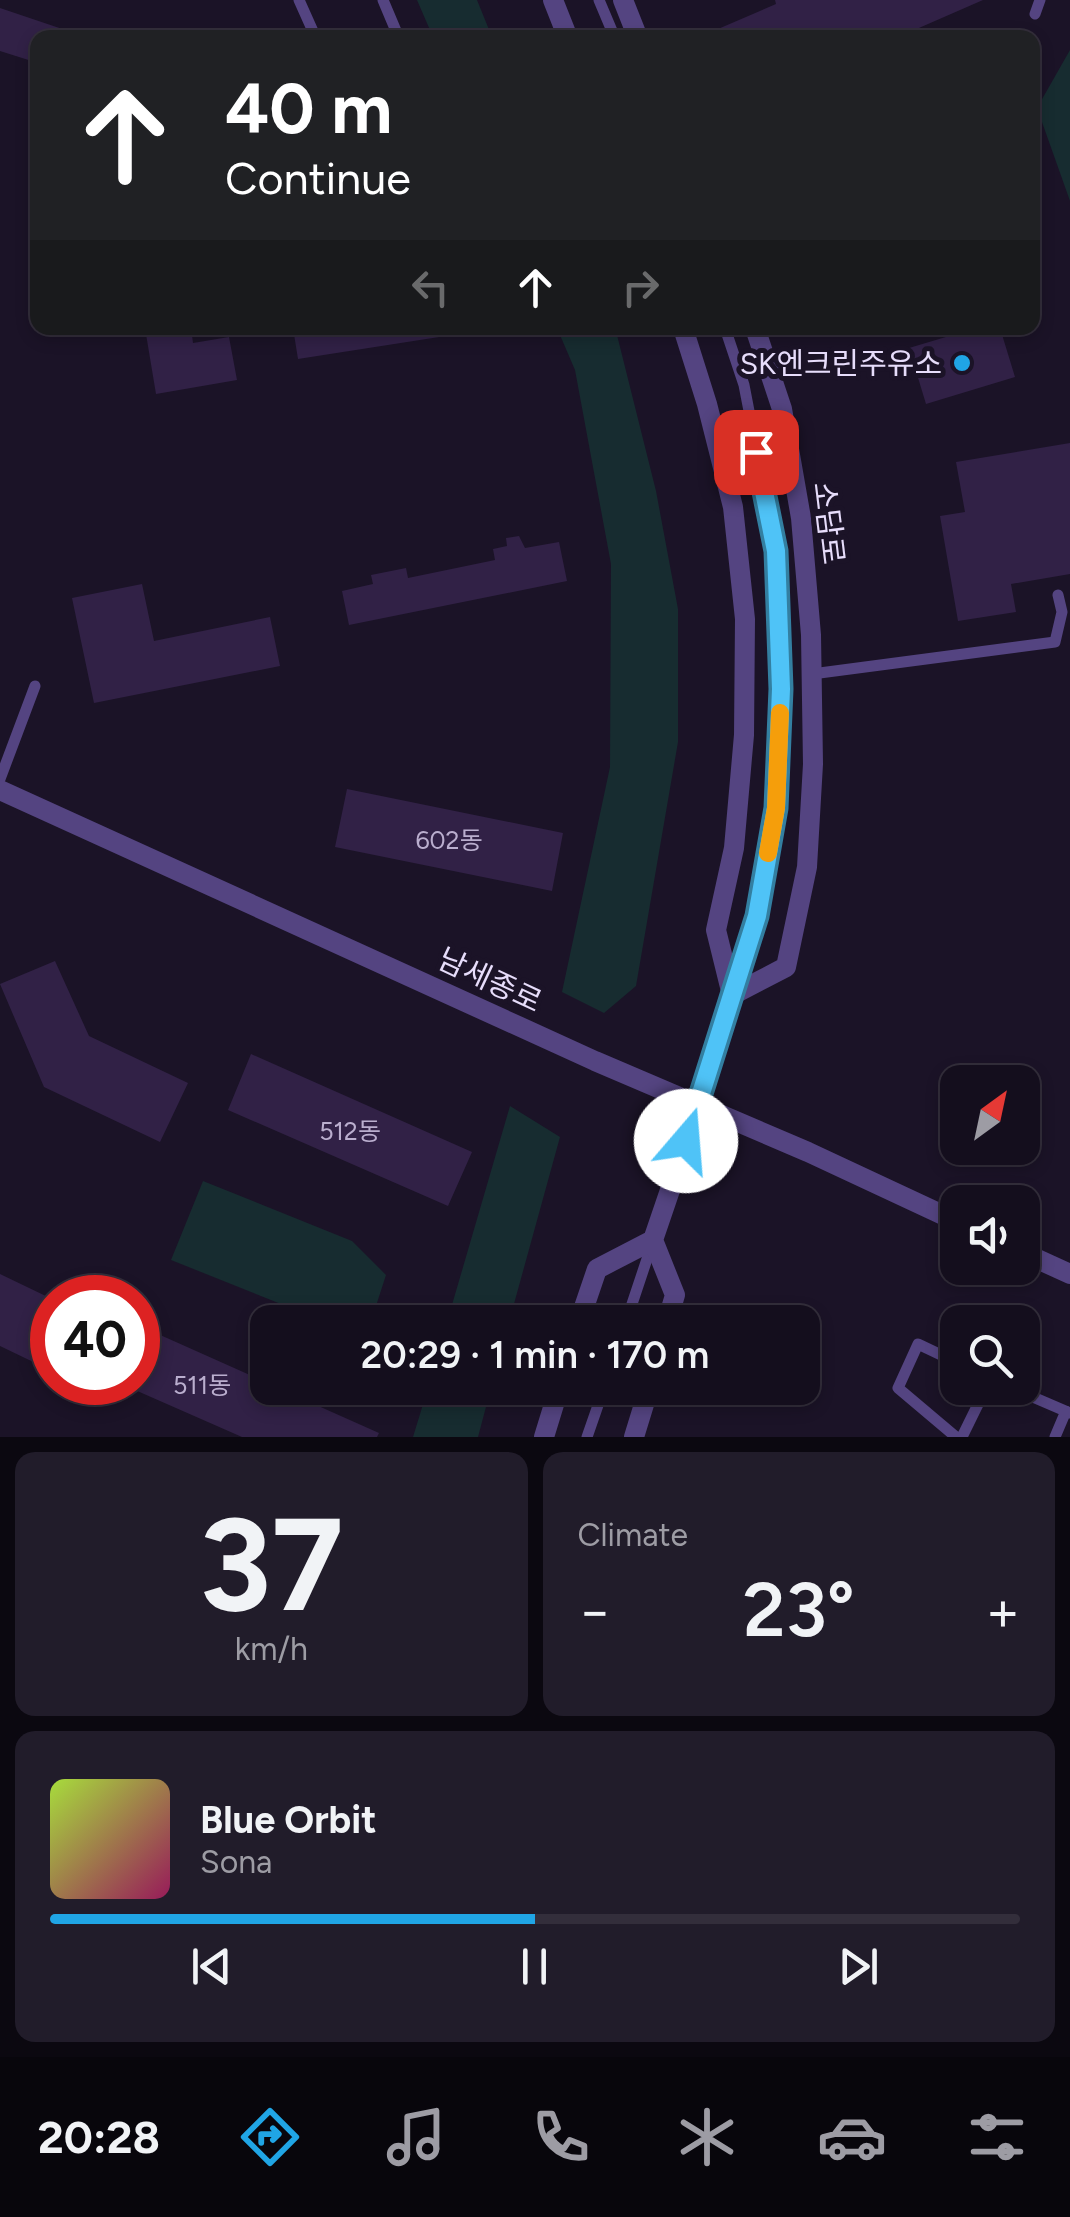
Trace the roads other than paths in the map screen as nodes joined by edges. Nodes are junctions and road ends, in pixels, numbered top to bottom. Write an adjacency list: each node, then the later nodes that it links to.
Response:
1 (299, 0): 8 (lane)
2 (382, 0): 9 (lane)
3 (553, 0): 10 (street)
4 (598, 0): 11 (lane)
5 (623, 0): 12 (street)
6 (1040, 0): 7 (lane)
7 (1035, 14)
8 (312, 30)
9 (395, 30)
10 (565, 30)
11 (611, 30)
12 (635, 30)
13 (685, 335): 21 (street)
14 (727, 335): 21 (lane)
15 (757, 335): 17 (street, 소담로)
16 (1058, 595): 17 (lane)
17 (812, 674): 21 (street, 소담로)
18 (35, 686): 19 (lane)
19 (0, 780)
20 (0, 790): 22 (street, 남세종로)
21 (732, 995): 22 (street)
22 (698, 1105): 23 (street, 남세종로); 24 (street)
23 (940, 1214)
24 (654, 1240): 27 (street); 28 (lane); 29 (street)
25 (1040, 1260): 26 (street)
26 (1070, 1274)
27 (585, 1305)
28 (632, 1305)
29 (672, 1305)
30 (940, 1354): 40 (lane)
31 (1040, 1400): 36 (lane)
32 (554, 1405): 37 (street)
33 (598, 1405): 38 (lane)
34 (644, 1405): 39 (street)
35 (977, 1405): 40 (lane)
36 (1068, 1412): 41 (lane)
37 (544, 1437)
38 (587, 1437)
39 (634, 1437)
40 (959, 1437)
41 (1055, 1437)

